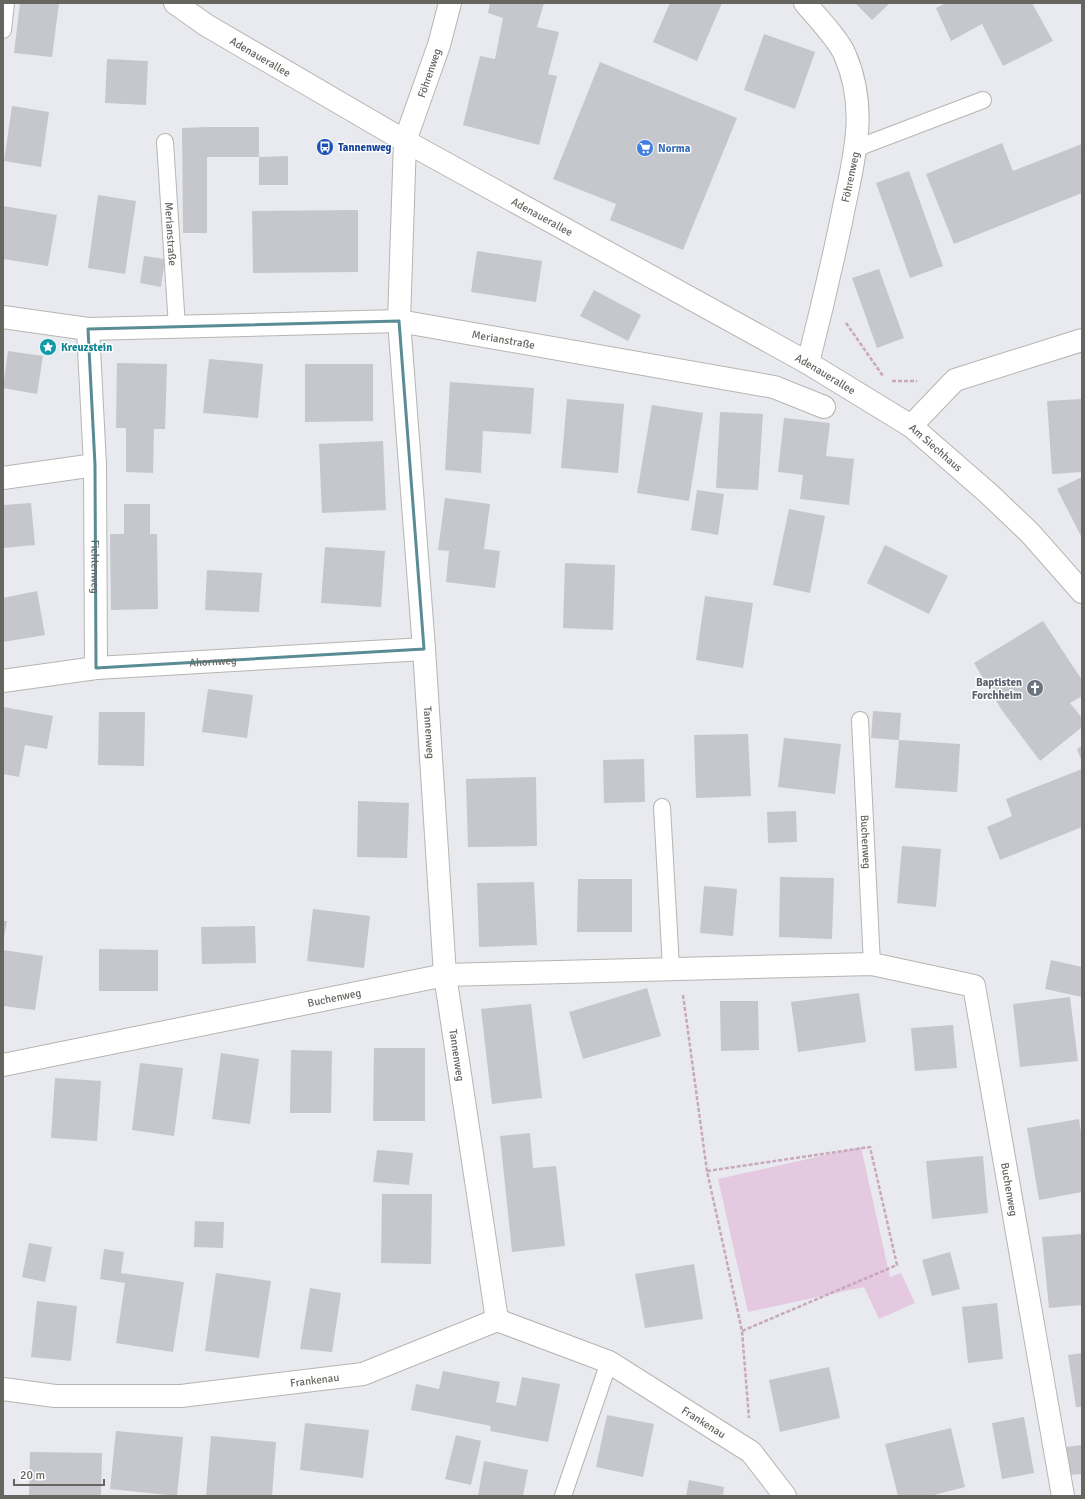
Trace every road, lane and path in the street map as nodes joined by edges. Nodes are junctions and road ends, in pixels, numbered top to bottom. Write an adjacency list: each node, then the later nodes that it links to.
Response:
1 (6, 3): 5 (lane)
2 (175, 3): 7 (street, Adenauerallee)
3 (450, 3): 7 (street, Föhrenweg)
4 (805, 3): 9 (street, Föhrenweg)
5 (3, 30)
6 (983, 100): 9 (lane)
7 (405, 141): 12 (street, Tannenweg); 16 (street, Adenauerallee)
8 (165, 142): 13 (lane, Merianstraße)
9 (857, 148): 10 (street, Föhrenweg)
10 (826, 295): 16 (street, Föhrenweg); 17 (path)
11 (3, 317): 14 (street, Merianstraße)
12 (399, 321): 13 (street, Merianstraße); 18 (street, Merianstraße); 23 (street, Tannenweg)
13 (177, 326): 14 (street, Merianstraße)
14 (88, 329): 20 (street, Fichtenweg)
15 (1082, 340): 19 (street, Am Siechhaus)
16 (808, 363): 19 (street, Adenauerallee)
17 (887, 382)
18 (824, 407)
19 (911, 426): 22 (street, Am Siechhaus)
20 (95, 465): 21 (street); 24 (street, Fichtenweg)
21 (3, 478)
22 (1082, 592)
23 (424, 649): 24 (street, Ahornweg); 30 (street, Tannenweg)
24 (96, 668): 25 (street, Ahornweg)
25 (3, 681)
26 (860, 720): 28 (lane, Buchenweg)
27 (662, 807): 29 (lane)
28 (872, 964): 29 (street, Buchenweg); 40 (street, Buchenweg)
29 (671, 968): 30 (street, Buchenweg); 32 (path)
30 (445, 975): 31 (street, Buchenweg); 33 (street, Tannenweg)
31 (3, 1065)
32 (707, 1171): 34 (path); 34 (path)
33 (497, 1320): 35 (street, Frankenau); 36 (street, Frankenau)
34 (742, 1331): 37 (path)
35 (609, 1362): 37 (street, Frankenau); 38 (lane)
36 (3, 1389)
37 (751, 1452): 39 (street, Frankenau)
38 (563, 1496)
39 (785, 1496)
40 (1063, 1496)

